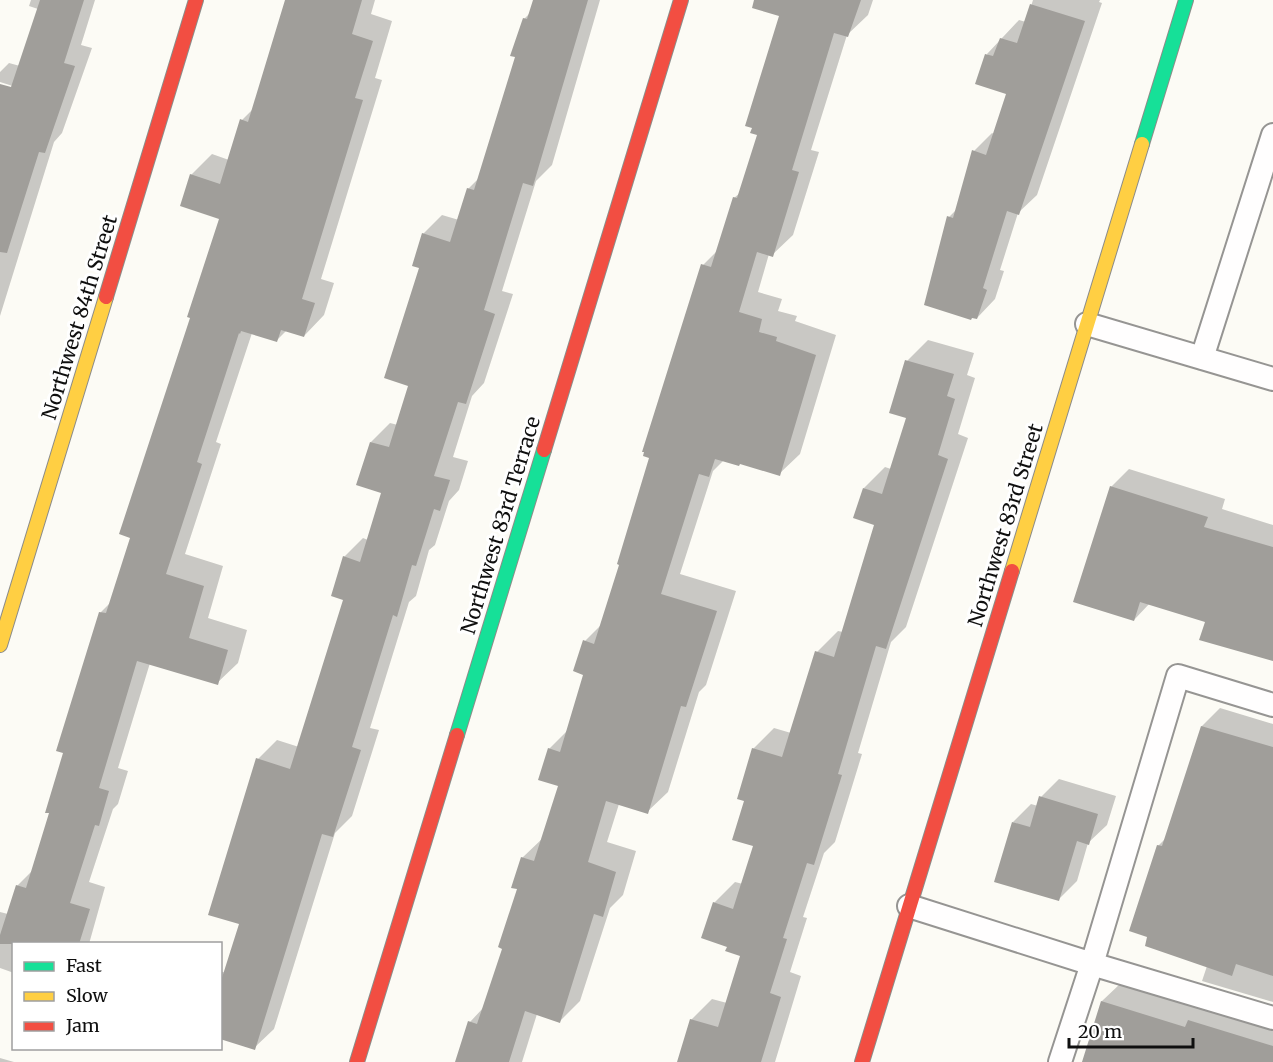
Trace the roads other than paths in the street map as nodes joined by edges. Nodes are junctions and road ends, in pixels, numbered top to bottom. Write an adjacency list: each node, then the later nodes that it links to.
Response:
1 (196, 0): 8 (street, Northwest 84th Street)
2 (681, 0): 13 (street, Northwest 83rd Terrace)
3 (1186, 0): 5 (street, Northwest 83rd Street)
4 (1273, 135): 6 (lane)
5 (1087, 324): 6 (lane); 10 (street, Northwest 83rd Street)
6 (1202, 358): 7 (lane)
7 (1273, 379)
8 (0, 645)
9 (1273, 705): 11 (lane)
10 (909, 906): 11 (lane); 14 (street, Northwest 83rd Street)
11 (1092, 964): 12 (lane); 15 (lane)
12 (1273, 1018)
13 (357, 1062)
14 (862, 1062)
15 (1060, 1062)

